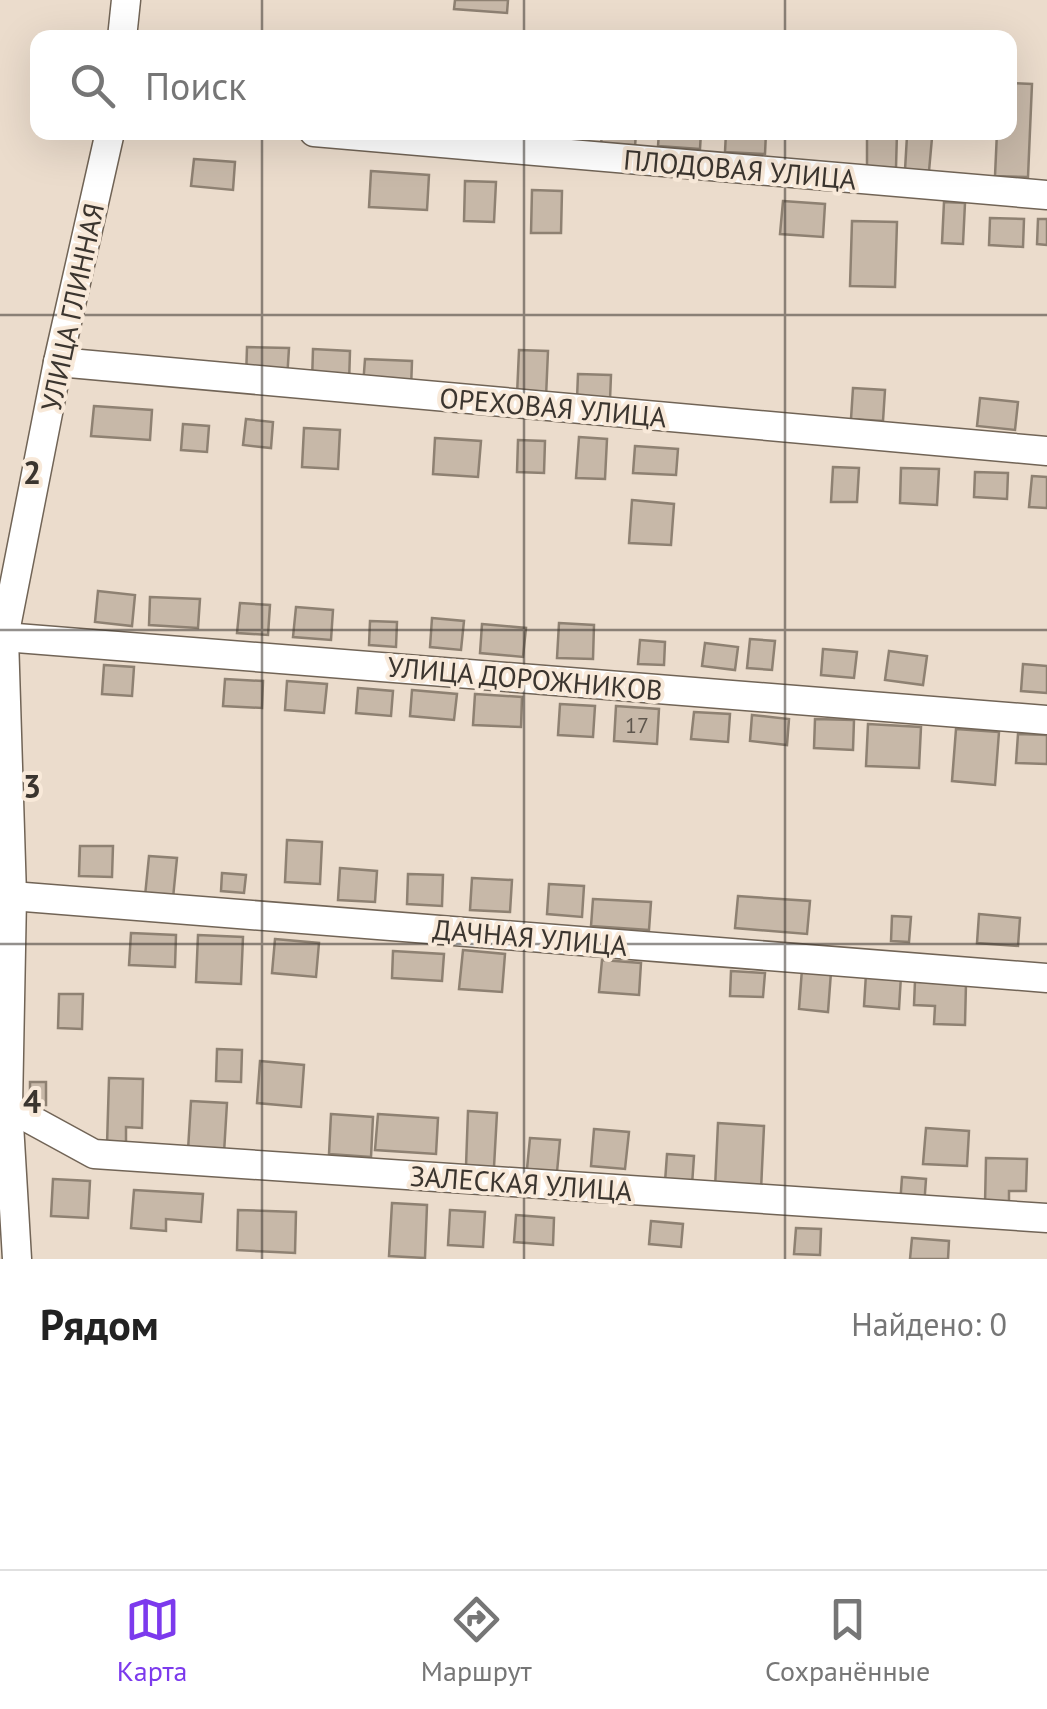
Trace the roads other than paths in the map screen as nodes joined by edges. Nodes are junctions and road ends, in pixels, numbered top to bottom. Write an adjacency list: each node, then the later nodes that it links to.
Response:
1 (126, 0): 2 (street)
2 (123, 30)
3 (108, 140): 6 (street, УЛИЦА ГЛИННАЯ)
4 (407, 140): 5 (street, ПЛОДОВАЯ УЛИЦА)
5 (1047, 195)
6 (58, 362): 7 (street, ОРЕХОВАЯ УЛИЦА); 8 (street, УЛИЦА ГЛИННАЯ)
7 (1047, 451)
8 (4, 637): 9 (street, УЛИЦА ДОРОЖНИКОВ); 10 (street, УЛИЦА ГЛИННАЯ)
9 (1047, 720)
10 (12, 896): 11 (street, ДАЧНАЯ УЛИЦА); 12 (street, УЛИЦА ГЛИННАЯ)
11 (1047, 978)
12 (8, 1107): 13 (street, ЗАЛЕСКАЯ УЛИЦА); 14 (street, УЛИЦА ГЛИННАЯ)
13 (1047, 1218)
14 (16, 1259)

